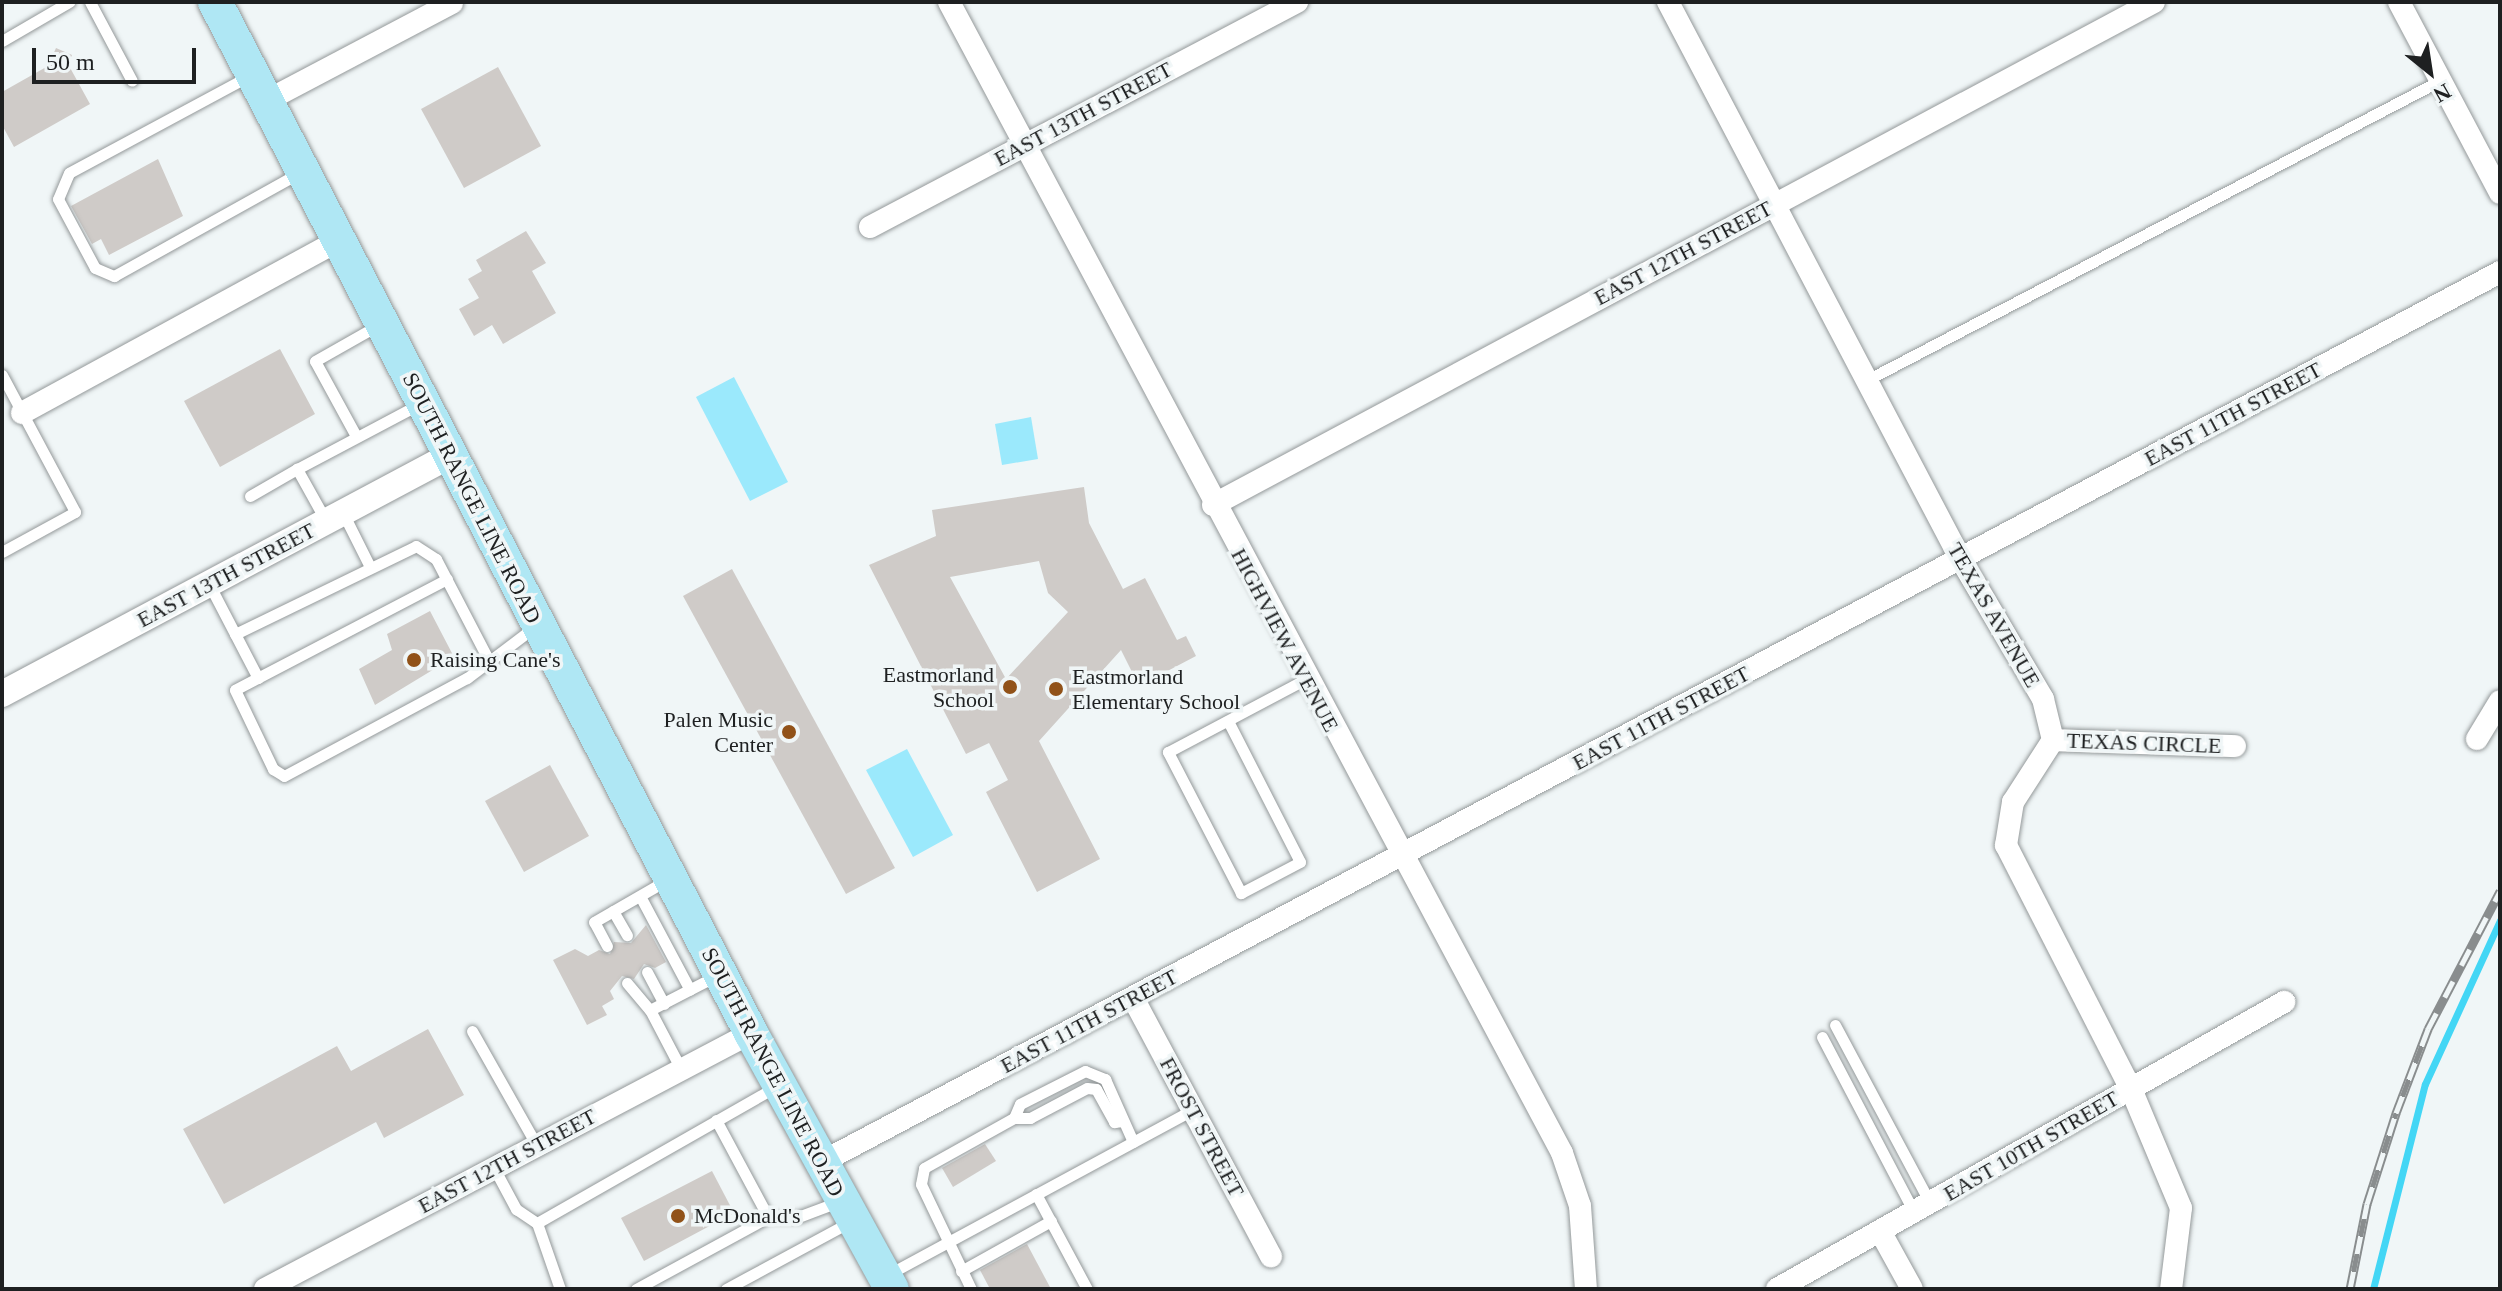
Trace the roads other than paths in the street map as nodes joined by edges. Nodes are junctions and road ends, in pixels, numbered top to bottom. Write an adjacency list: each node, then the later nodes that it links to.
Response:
1 (69, 2): 10 (lane)
2 (90, 2): 12 (lane)
3 (215, 2): 13 (main road, SOUTH RANGE LINE ROAD)
4 (949, 2): 14 (street, HIGHVIEW AVENUE)
5 (1297, 2): 14 (street, EAST 13TH STREET)
6 (1668, 2): 17 (street, TEXAS AVENUE)
7 (2154, 2): 17 (street, EAST 12TH STREET)
8 (2399, 2): 11 (street)
9 (444, 5): 13 (street)
10 (2, 41)
11 (2441, 80): 16 (street); 23 (lane)
12 (132, 81)
13 (260, 87): 15 (main road, SOUTH RANGE LINE ROAD); 15 (lane)
14 (1024, 145): 18 (street, EAST 13TH STREET); 30 (street, HIGHVIEW AVENUE)
15 (305, 170): 19 (main road, SOUTH RANGE LINE ROAD)
16 (2500, 193)
17 (1775, 204): 23 (street, TEXAS AVENUE); 30 (street, EAST 12TH STREET)
18 (870, 227)
19 (341, 239): 21 (main road, SOUTH RANGE LINE ROAD); 25 (street)
20 (2500, 272): 33 (street, EAST 11TH STREET)
21 (385, 321): 24 (main road, SOUTH RANGE LINE ROAD); 26 (lane)
22 (2, 375): 25 (lane)
23 (1867, 380): 33 (street, TEXAS AVENUE)
24 (421, 404): 26 (lane); 27 (main road, SOUTH RANGE LINE ROAD)
25 (22, 413): 32 (lane)
26 (356, 436): 28 (lane)
27 (449, 456): 31 (street, EAST 13TH STREET); 37 (main road, SOUTH RANGE LINE ROAD)
28 (297, 469): 29 (lane); 31 (lane)
29 (250, 496)
30 (1213, 505): 41 (street, HIGHVIEW AVENUE)
31 (334, 517): 34 (lane); 36 (street, EAST 13TH STREET)
32 (2, 552)
33 (1960, 558): 46 (street, TEXAS AVENUE); 48 (street, EAST 11TH STREET)
34 (369, 565): 35 (lane); 38 (lane)
35 (447, 579): 39 (lane); 40 (lane)
36 (209, 584): 38 (lane); 42 (street, EAST 13TH STREET)
37 (538, 625): 39 (lane); 49 (main road, SOUTH RANGE LINE ROAD)
38 (235, 634): 40 (lane)
39 (488, 659): 40 (lane)
40 (258, 678)
41 (1306, 679): 44 (lane); 48 (street, HIGHVIEW AVENUE)
42 (2, 694)
43 (2500, 701): 45 (street)
44 (1228, 721): 44 (lane)
45 (2477, 739)
46 (2053, 740): 47 (street, TEXAS CIRCLE); 68 (street)
47 (2235, 746)
48 (1401, 857): 58 (street, EAST 11TH STREET); 94 (street, HIGHVIEW AVENUE)
49 (670, 879): 50 (lane); 55 (main road, SOUTH RANGE LINE ROAD)
50 (640, 896): 51 (lane); 57 (lane)
51 (613, 911): 52 (lane); 53 (lane)
52 (627, 935)
53 (607, 946)
54 (647, 972): 60 (lane)
55 (720, 974): 57 (lane); 64 (main road, SOUTH RANGE LINE ROAD)
56 (627, 983): 61 (lane)
57 (690, 990): 60 (lane)
58 (1133, 998): 69 (street, FROST STREET); 75 (street, EAST 11TH STREET)
59 (2284, 1002): 68 (street, EAST 10TH STREET)
60 (664, 1004): 61 (lane)
61 (650, 1010): 66 (lane)
62 (1835, 1025): 78 (lane)
63 (472, 1031): 74 (lane)
64 (751, 1033): 66 (street, EAST 12TH STREET); 67 (main road, SOUTH RANGE LINE ROAD)
65 (1822, 1037): 78 (lane)
66 (681, 1069): 74 (street, EAST 12TH STREET)
67 (779, 1085): 71 (lane); 75 (main road, SOUTH RANGE LINE ROAD)
68 (2131, 1089): 78 (street, EAST 10TH STREET); 97 (street)
69 (1192, 1110): 73 (lane); 85 (street, FROST STREET)
70 (1014, 1118): 72 (lane); 72 (lane); 84 (lane)
71 (716, 1120): 80 (lane); 82 (lane)
72 (1123, 1121): 73 (lane)
73 (1133, 1142): 77 (lane)
74 (537, 1146): 76 (street, EAST 12TH STREET)
75 (822, 1162): 79 (main road, SOUTH RANGE LINE ROAD)
76 (494, 1168): 82 (lane); 88 (street, EAST 12TH STREET)
77 (1036, 1194): 81 (lane); 84 (lane)
78 (1922, 1207): 83 (street, EAST 10TH STREET)
79 (848, 1210): 80 (lane); 87 (main road, SOUTH RANGE LINE ROAD); 91 (lane)
80 (768, 1217): 90 (lane)
81 (1051, 1221): 86 (lane); 93 (lane)
82 (537, 1223): 89 (lane)
83 (1880, 1231): 95 (street, EAST 10TH STREET); 96 (street)
84 (952, 1239): 86 (lane); 87 (lane)
85 (1271, 1256)
86 (961, 1271): 92 (lane)
87 (888, 1283)
88 (265, 1289)
89 (560, 1289)
90 (636, 1289)
91 (726, 1289)
92 (971, 1289)
93 (1087, 1289)
94 (1586, 1289)
95 (1777, 1289)
96 (1912, 1289)
97 (2171, 1289)

